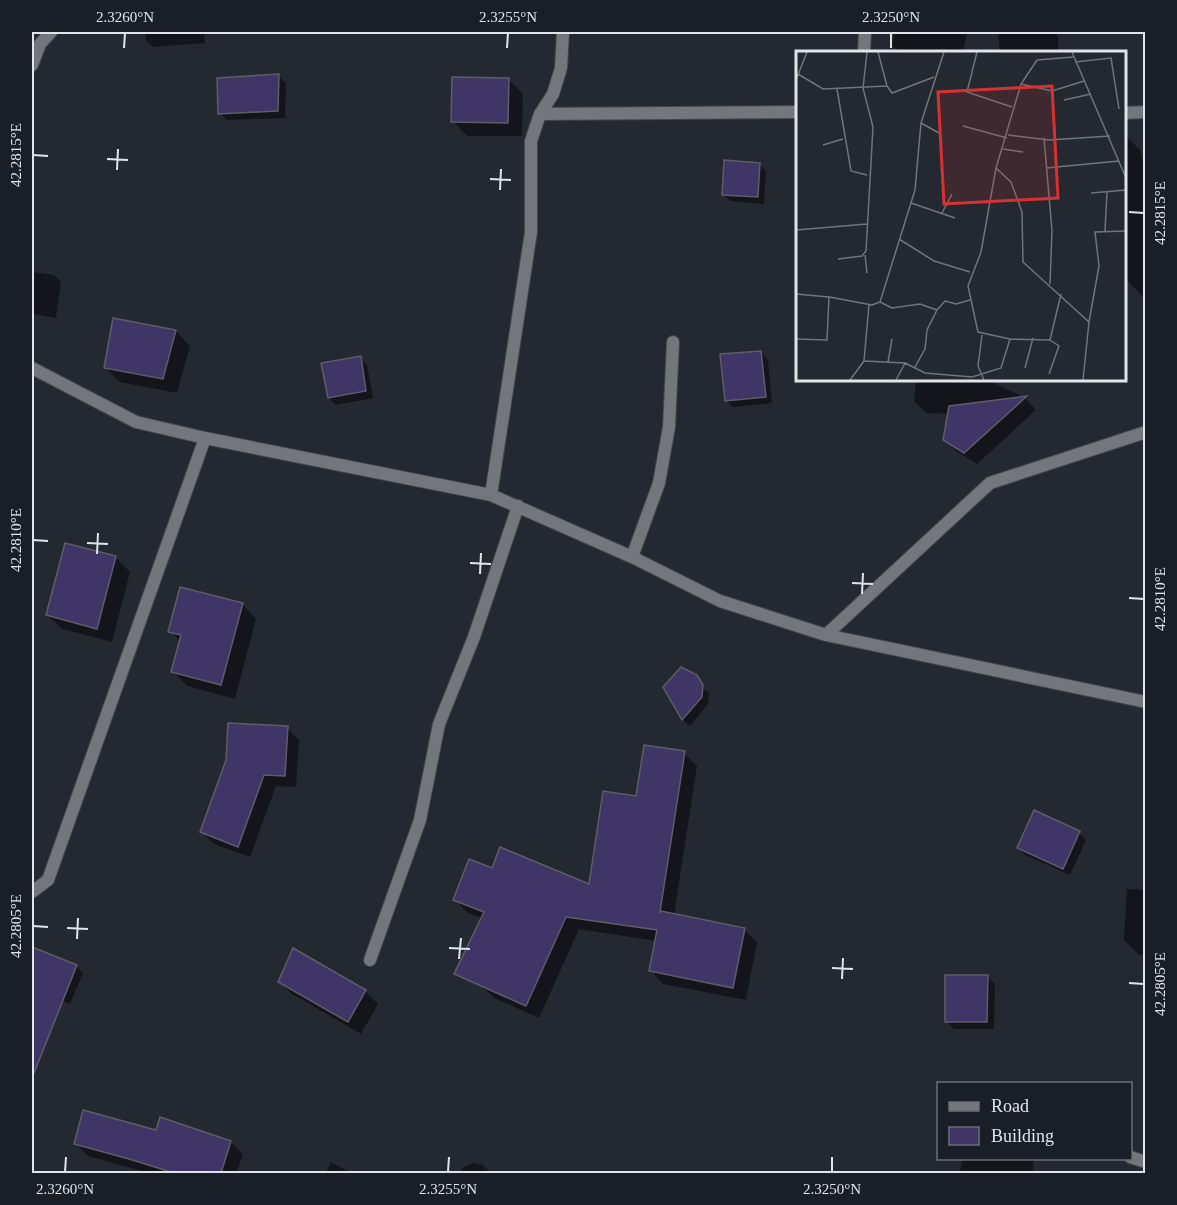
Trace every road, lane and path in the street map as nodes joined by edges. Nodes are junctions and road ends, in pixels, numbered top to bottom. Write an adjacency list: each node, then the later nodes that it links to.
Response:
1 (51, 32): 5 (street)
2 (562, 32): 9 (street)
3 (865, 32): 4 (street)
4 (864, 51)
5 (32, 65)
6 (796, 112): 9 (street)
7 (1146, 112): 8 (street)
8 (1126, 113)
9 (540, 114): 14 (street)
10 (674, 342): 16 (street)
11 (32, 368): 13 (street)
12 (1146, 432): 17 (street)
13 (205, 438): 14 (street); 19 (street)
14 (491, 495): 15 (street)
15 (518, 506): 16 (street); 20 (street)
16 (632, 557): 17 (street)
17 (826, 635): 18 (street)
18 (1146, 702)
19 (32, 892)
20 (370, 960)

